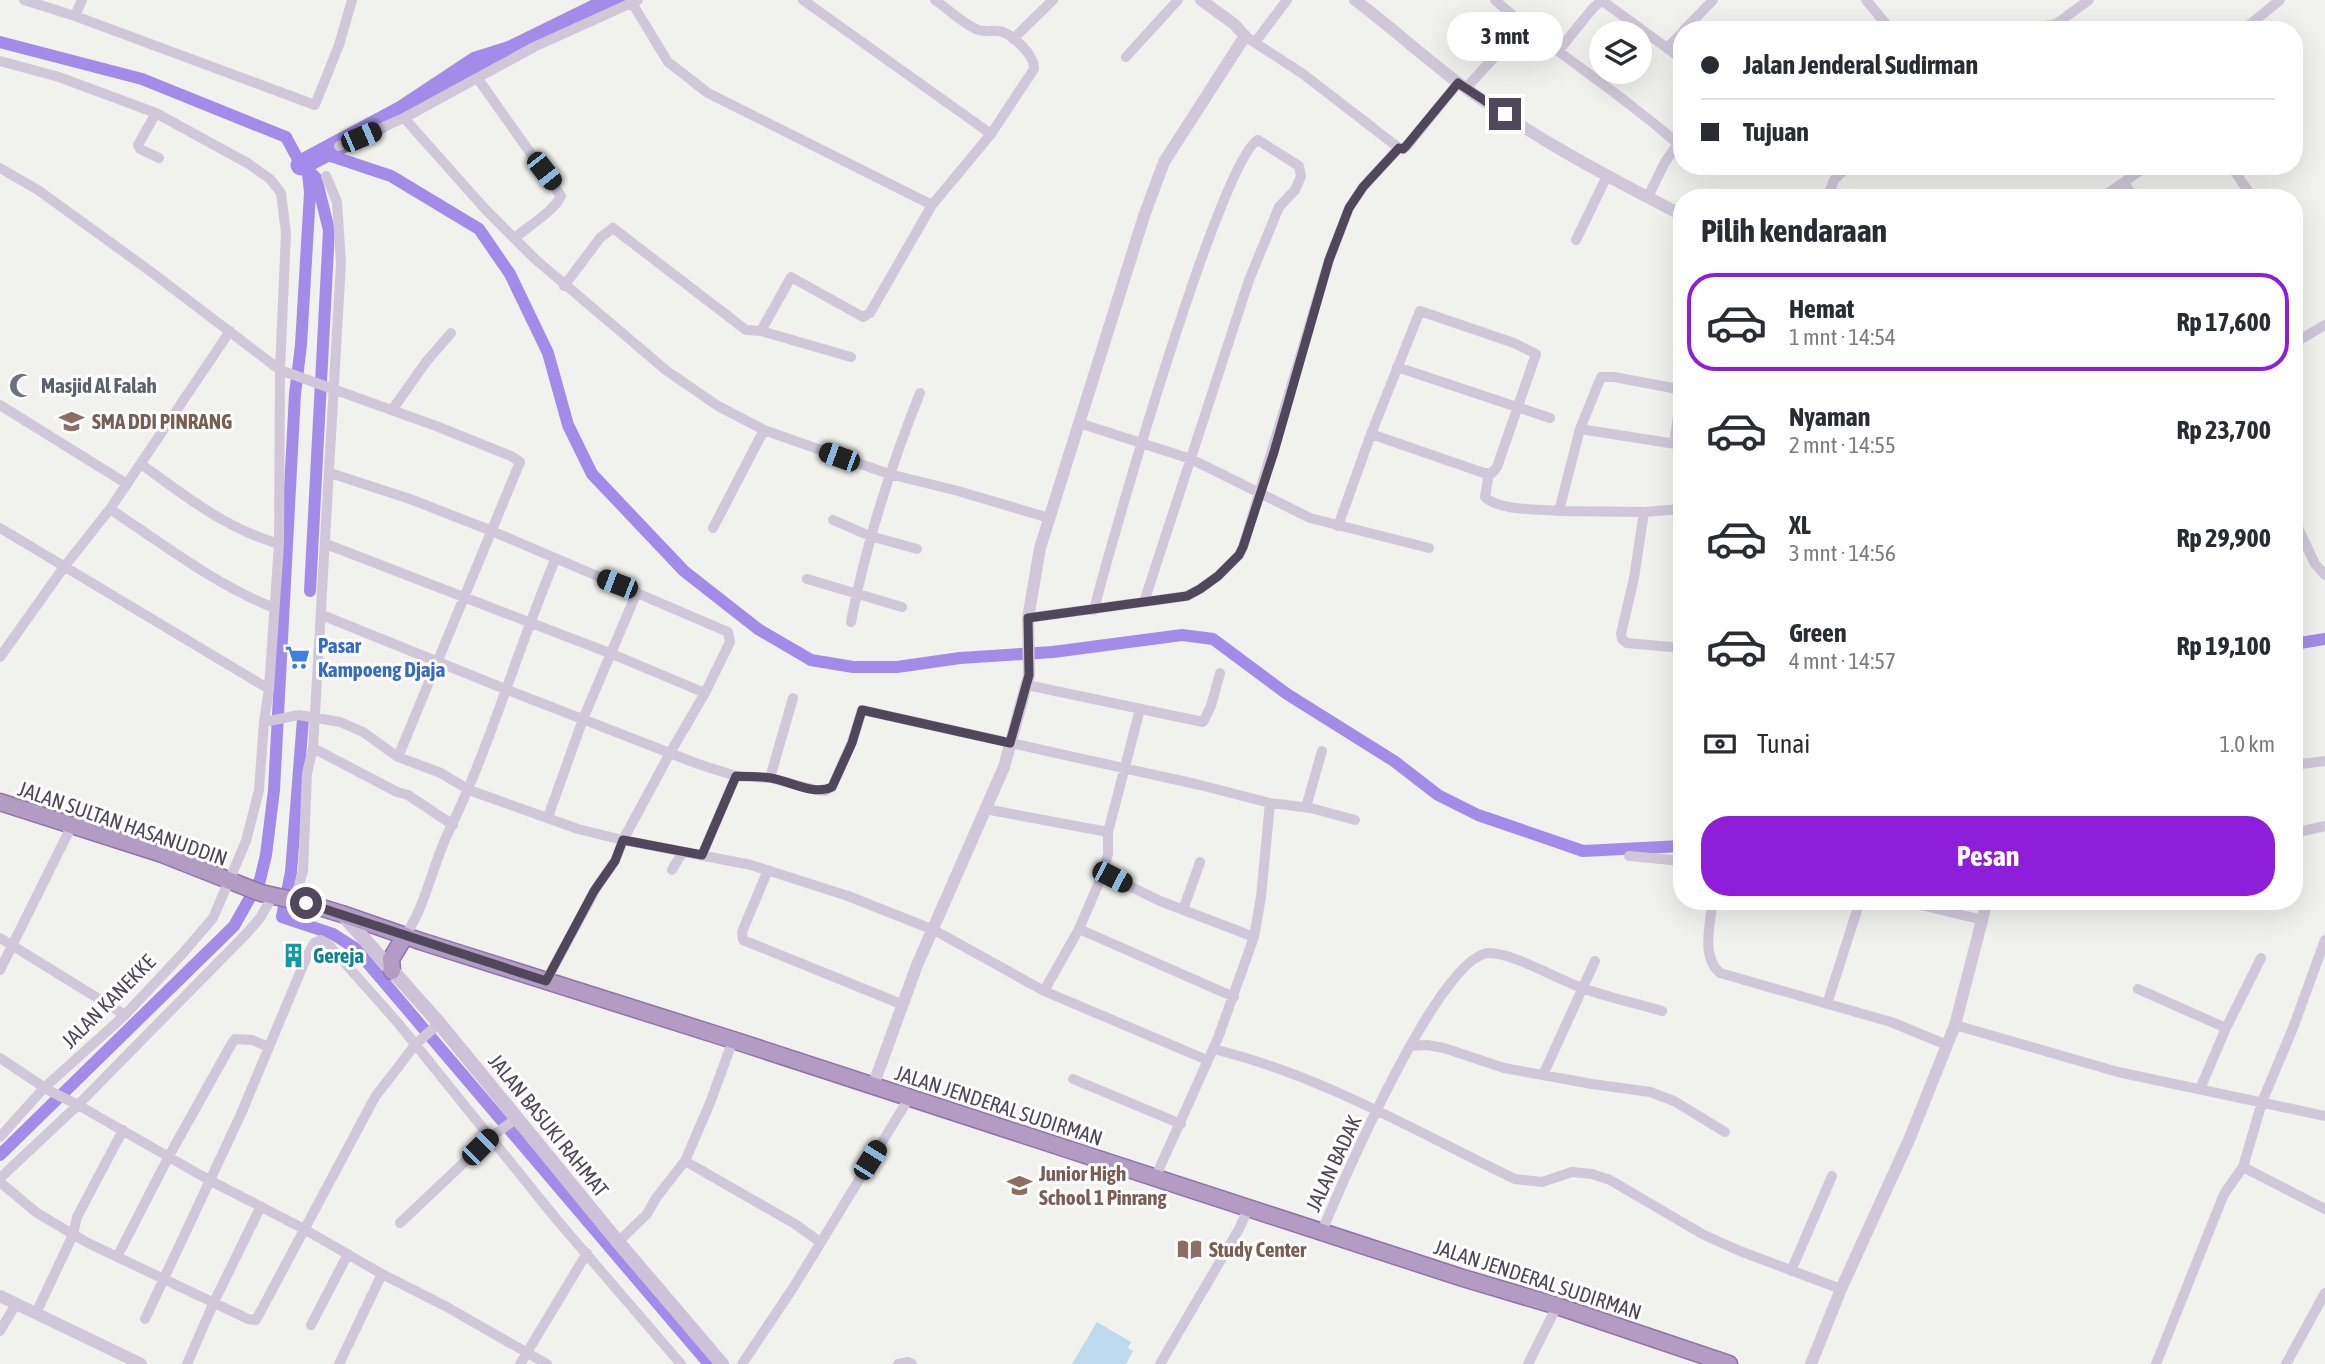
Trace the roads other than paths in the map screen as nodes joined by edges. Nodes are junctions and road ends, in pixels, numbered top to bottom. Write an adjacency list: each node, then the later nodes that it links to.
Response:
1 (24, 0): 17 (street)
2 (82, 0): 17 (street)
3 (352, 0): 17 (street)
4 (803, 0): 35 (street)
5 (935, 0): 24 (street)
6 (1053, 0): 24 (street)
7 (1178, 0): 29 (street)
8 (1201, 0): 23 (street)
9 (1287, 0): 23 (street)
10 (1355, 0): 32 (street)
11 (1495, 0): 22 (street)
12 (1713, 0): 18 (street)
13 (1866, 0): 19 (street)
14 (2090, 0): 20 (street)
15 (2280, 0): 21 (street)
16 (635, 1): 31 (street); 49 (street)
17 (75, 16)
18 (1693, 21)
19 (1884, 21)
20 (2060, 21)
21 (2254, 21)
22 (1524, 25): 27 (street); 32 (street)
23 (1250, 38): 38 (street); 69 (street)
24 (1013, 39): 35 (street)
25 (1673, 42): 26 (street)
26 (1667, 48): 27 (street); 28 (street)
27 (1558, 51): 36 (street)
28 (1673, 52)
29 (1126, 57)
30 (0, 61): 33 (street, JALAN KANEKKE)
31 (478, 79): 34 (street); 51 (street)
32 (1462, 85): 38 (street); 43 (street)
33 (156, 113): 40 (street); 61 (street, JALAN KANEKKE)
34 (404, 118): 37 (street); 51 (street)
35 (991, 134): 49 (street)
36 (1673, 137)
37 (339, 146)
38 (1399, 148): 81 (street)
39 (1673, 151): 48 (street)
40 (159, 158)
41 (0, 168): 55 (street)
42 (2135, 175): 45 (street)
43 (1607, 176): 48 (street); 52 (street)
44 (326, 177): 62 (street)
45 (2124, 183): 46 (street); 47 (street)
46 (2115, 189)
47 (2128, 189)
48 (1647, 197): 50 (street)
49 (932, 205): 56 (street)
50 (1673, 210)
51 (514, 238): 53 (street)
52 (1576, 240)
53 (565, 286): 56 (street); 71 (street)
54 (2325, 325): 58 (street)
55 (230, 331): 61 (street); 76 (street)
56 (761, 331): 59 (street)
57 (451, 334): 67 (street)
58 (2303, 338)
59 (851, 356)
60 (1397, 367): 66 (street); 66 (street); 72 (street)
61 (281, 370): 62 (street); 94 (street, JALAN KANEKKE)
62 (333, 388): 67 (street); 77 (street)
63 (1673, 388): 70 (street)
64 (920, 393): 79 (street)
65 (0, 405): 80 (street)
66 (1516, 408): 68 (street); 78 (street)
67 (392, 410): 91 (street)
68 (1550, 418)
69 (1079, 423): 74 (street); 86 (street)
70 (1580, 429): 73 (street); 84 (street)
71 (764, 430): 79 (street); 90 (street)
72 (1371, 435): 78 (street); 88 (street)
73 (1673, 443)
74 (1142, 444): 75 (street); 75 (street); 108 (street)
75 (1191, 459): 81 (street); 105 (street)
76 (141, 464): 80 (street); 94 (street)
77 (330, 473): 91 (street); 95 (street)
78 (1489, 473): 84 (street)
79 (889, 474): 86 (street); 92 (street)
80 (127, 484): 82 (street)
81 (1261, 494): 88 (street); 105 (street)
82 (110, 509): 99 (street); 106 (street)
83 (1673, 510): 85 (street)
84 (1559, 511): 85 (street)
85 (1644, 512): 113 (street)
86 (1049, 518): 112 (street)
87 (833, 520): 92 (street)
88 (1338, 526): 96 (street)
89 (0, 528): 99 (street)
90 (713, 528)
91 (492, 531): 98 (street); 104 (street)
92 (870, 536): 97 (street); 103 (street)
93 (2303, 538): 100 (street)
94 (279, 544): 106 (street, JALAN KANEKKE)
95 (326, 544): 104 (street); 109 (street)
96 (1429, 548)
97 (916, 549)
98 (555, 560): 102 (street); 110 (street)
99 (64, 567): 114 (street); 119 (street)
100 (2325, 575)
101 (807, 579): 103 (street)
102 (637, 592): 115 (street); 121 (street)
103 (856, 593): 107 (street); 111 (street)
104 (464, 597): 110 (street); 116 (street)
105 (1144, 602): 108 (street)
106 (274, 607): 119 (street, JALAN KANEKKE)
107 (902, 607)
108 (1094, 610): 112 (street)
109 (321, 615): 116 (street); 124 (street)
110 (529, 622): 115 (street); 120 (street)
111 (851, 622)
112 (1028, 622): 118 (street)
113 (1673, 647)
114 (1, 653)
115 (612, 654): 121 (street); 125 (street)
116 (437, 661): 120 (street); 131 (street)
117 (1220, 673): 123 (street)
118 (1027, 685): 123 (street); 127 (street)
119 (269, 689): 126 (street, JALAN KANEKKE)
120 (505, 689): 125 (street); 137 (street)
121 (705, 694): 130 (street)
122 (793, 698): 136 (street)
123 (1140, 709): 134 (street)
124 (314, 716): 126 (street); 128 (street); 131 (street)
125 (583, 719): 130 (street); 142 (street)
126 (264, 722): 158 (street, JALAN KANEKKE)
127 (1010, 743): 134 (street); 136 (street); 141 (street)
128 (313, 748): 145 (street); 159 (street)
129 (1322, 751): 140 (street)
130 (670, 753): 135 (street); 149 (street)
131 (398, 757): 137 (street)
132 (2325, 761): 133 (street)
133 (2303, 764)
134 (1123, 767): 139 (street); 148 (street)
135 (736, 776): 136 (street); 151 (street)
136 (770, 778)
137 (469, 790): 142 (street); 145 (street)
138 (0, 802): 144 (highway, JALAN SULTAN HASANUDDIN)
139 (1270, 803): 140 (street); 170 (street)
140 (1306, 807): 143 (street)
141 (985, 809): 148 (street); 168 (street)
142 (548, 817): 149 (street)
143 (1355, 820)
144 (72, 825): 158 (highway, JALAN SULTAN HASANUDDIN); 173 (street)
145 (453, 825): 169 (street)
146 (2325, 826): 147 (street)
147 (2303, 831)
148 (1108, 832): 157 (street)
149 (623, 840): 150 (street); 178 (street)
150 (682, 853): 151 (street); 155 (street)
151 (702, 855): 156 (street)
152 (1629, 856): 153 (street)
153 (1673, 860)
154 (1200, 862): 160 (street)
155 (672, 870)
156 (768, 870): 168 (street); 183 (street)
157 (1103, 873): 160 (street); 167 (street)
158 (231, 883): 159 (highway, JALAN SULTAN HASANUDDIN); 186 (street, JALAN KANEKKE)
159 (278, 897): 165 (highway, JALAN JENDERAL SUDIRMAN); 205 (street)
160 (1183, 910): 170 (street)
161 (1712, 910): 184 (street)
162 (1857, 910): 184 (street)
163 (1941, 910): 166 (street)
164 (1985, 910): 166 (street)
165 (342, 914): 169 (highway, JALAN JENDERAL SUDIRMAN); 177 (main road, JALAN BASUKI RAHMAT)
166 (1983, 920): 187 (street)
167 (1079, 929): 181 (street); 182 (street)
168 (934, 930): 181 (street); 183 (street)
169 (405, 936): 177 (highway); 178 (highway, JALAN JENDERAL SUDIRMAN)
170 (1254, 937): 182 (street)
171 (0, 938): 173 (street)
172 (2325, 940): 204 (street)
173 (14, 944): 176 (street); 186 (street)
174 (2261, 958): 189 (street)
175 (1595, 961): 179 (street)
176 (0, 970)
177 (392, 971): 188 (main road, JALAN BASUKI RAHMAT)
178 (546, 981): 190 (highway, JALAN JENDERAL SUDIRMAN)
179 (1582, 987): 185 (street); 193 (street, JALAN BADAK); 198 (street)
180 (2138, 989): 189 (street)
181 (1044, 991): 197 (street)
182 (1234, 997): 195 (street)
183 (901, 1004): 200 (street)
184 (1827, 1004): 192 (street)
185 (1662, 1011)
186 (125, 1015): 201 (street, JALAN KANEKKE)
187 (1955, 1025): 192 (street); 202 (street)
188 (435, 1027): 191 (street); 208 (main road, JALAN BASUKI RAHMAT)
189 (2226, 1028): 202 (street)
190 (733, 1040): 200 (highway, JALAN JENDERAL SUDIRMAN); 215 (street)
191 (415, 1045): 194 (street); 213 (street); 225 (street)
192 (1947, 1045): 236 (street)
193 (1410, 1046): 198 (street); 206 (street, JALAN BADAK)
194 (269, 1047): 214 (street); 220 (street)
195 (1213, 1049): 197 (street); 206 (street)
196 (0, 1058): 201 (street)
197 (1207, 1060): 209 (street)
198 (1543, 1075): 211 (street)
199 (1073, 1079): 209 (street)
200 (873, 1086): 203 (highway, JALAN JENDERAL SUDIRMAN)
201 (46, 1089): 205 (street); 212 (street, JALAN KANEKKE)
202 (2200, 1089): 204 (street)
203 (909, 1098): 218 (highway, JALAN JENDERAL SUDIRMAN); 229 (street)
204 (2262, 1102): 207 (street); 216 (street)
205 (74, 1103): 210 (street); 219 (street)
206 (1378, 1111): 226 (street, JALAN BADAK); 233 (street)
207 (2325, 1115)
208 (512, 1121): 213 (street); 228 (main road, JALAN BASUKI RAHMAT)
209 (1181, 1124): 218 (street)
210 (122, 1130): 214 (street); 227 (street)
211 (1725, 1132)
212 (0, 1137)
213 (491, 1137): 224 (street); 230 (street)
214 (169, 1156): 220 (street); 232 (street)
215 (685, 1161): 228 (street); 229 (street)
216 (2243, 1167): 223 (street); 262 (street)
217 (1832, 1176): 233 (street)
218 (1155, 1178): 222 (highway, JALAN JENDERAL SUDIRMAN)
219 (0, 1180): 227 (street)
220 (209, 1180): 221 (street); 235 (street)
221 (261, 1206): 225 (street); 239 (street)
222 (1249, 1207): 226 (highway, JALAN JENDERAL SUDIRMAN); 258 (street)
223 (2325, 1209)
224 (400, 1223)
225 (304, 1229): 231 (street); 239 (street)
226 (1322, 1231): 241 (highway, JALAN JENDERAL SUDIRMAN)
227 (73, 1235): 232 (street); 242 (street)
228 (618, 1242): 254 (main road, JALAN BASUKI RAHMAT)
229 (820, 1242): 255 (street)
230 (587, 1253): 246 (street); 248 (street)
231 (348, 1254): 234 (street); 244 (street)
232 (117, 1257): 235 (street)
233 (1791, 1271): 236 (street)
234 (382, 1274): 246 (street); 251 (street)
235 (163, 1279): 239 (street); 243 (street)
236 (1841, 1289): 261 (street)
237 (2325, 1293): 263 (street)
238 (0, 1296): 240 (street)
239 (214, 1302): 250 (street)
240 (16, 1304): 242 (street); 245 (street)
241 (1557, 1306): 259 (street); 260 (highway, JALAN JENDERAL SUDIRMAN)
242 (36, 1313): 247 (street)
243 (145, 1319)
244 (311, 1325)
245 (0, 1331)
246 (527, 1351): 252 (street); 253 (street)
247 (117, 1359): 249 (street)
248 (677, 1362)
249 (141, 1364)
250 (187, 1364)
251 (339, 1364)
252 (520, 1364)
253 (547, 1364)
254 (722, 1364)
255 (743, 1364)
256 (898, 1364): 257 (street)
257 (912, 1364)
258 (1160, 1364)
259 (1528, 1364)
260 (1729, 1364)
261 (1811, 1364)
262 (2157, 1364)
263 (2286, 1364)

